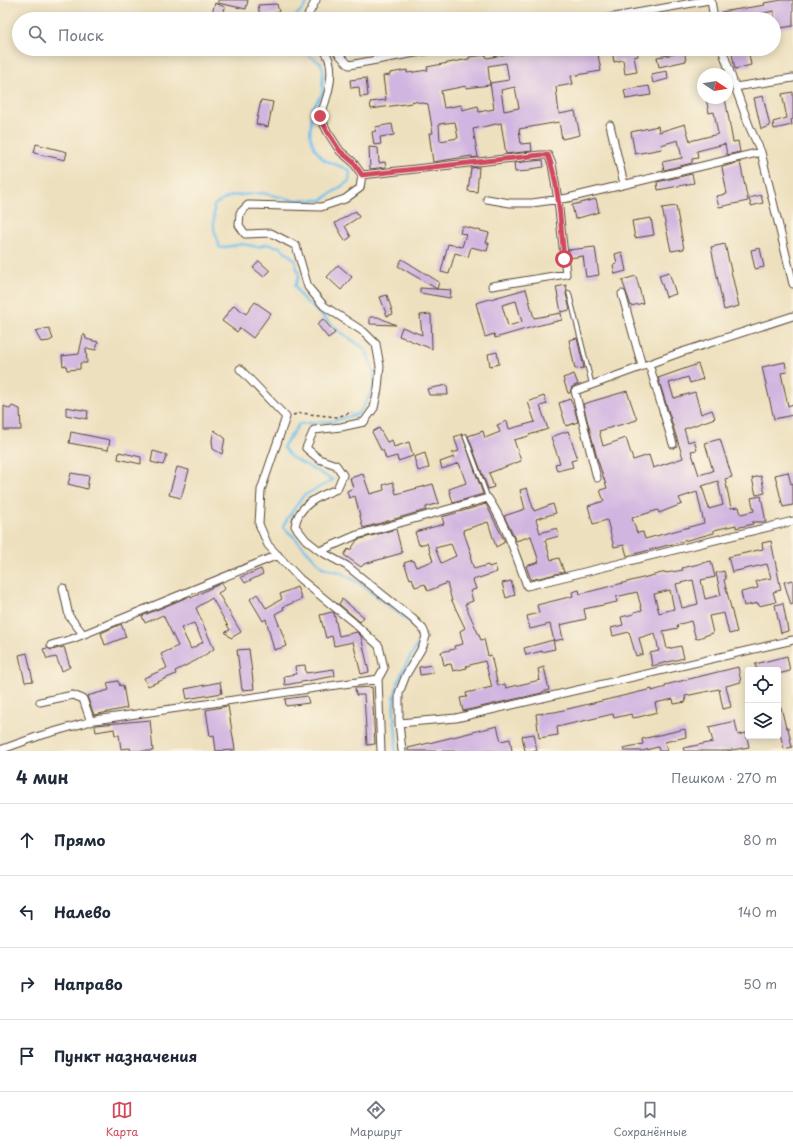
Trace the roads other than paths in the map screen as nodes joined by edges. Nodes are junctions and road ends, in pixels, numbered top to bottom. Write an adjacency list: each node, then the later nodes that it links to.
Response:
1 (316, 0): 3 (street)
2 (710, 0): 4 (street); 5 (street)
3 (310, 12)
4 (642, 12)
5 (713, 12)
6 (328, 56): 14 (street)
7 (341, 56): 8 (street)
8 (398, 56)
9 (724, 56): 11 (street)
10 (793, 78): 11 (street)
11 (735, 87): 13 (street)
12 (610, 125): 15 (street)
13 (761, 152): 15 (street); 18 (street)
14 (362, 175): 17 (street); 32 (street)
15 (624, 184): 17 (street)
16 (487, 199): 17 (street)
17 (558, 200): 19 (street)
18 (793, 284)
19 (492, 286)
20 (569, 293): 26 (lane)
21 (622, 294): 24 (street)
22 (793, 316): 23 (street)
23 (649, 364): 24 (street); 28 (street)
24 (642, 366): 26 (street)
25 (240, 368): 33 (street)
26 (592, 385): 29 (street)
27 (465, 436): 30 (lane)
28 (673, 444)
29 (597, 478)
30 (488, 498): 31 (street); 32 (street)
31 (793, 521)
32 (320, 551): 41 (street)
33 (278, 555): 35 (street); 38 (street)
34 (63, 588): 35 (street)
35 (83, 634): 37 (street)
36 (793, 640): 41 (street)
37 (51, 644)
38 (378, 679): 40 (street); 43 (street)
39 (40, 702): 40 (street)
40 (91, 722): 42 (street)
41 (399, 723): 44 (street)
42 (0, 750)
43 (381, 751)
44 (402, 751)

